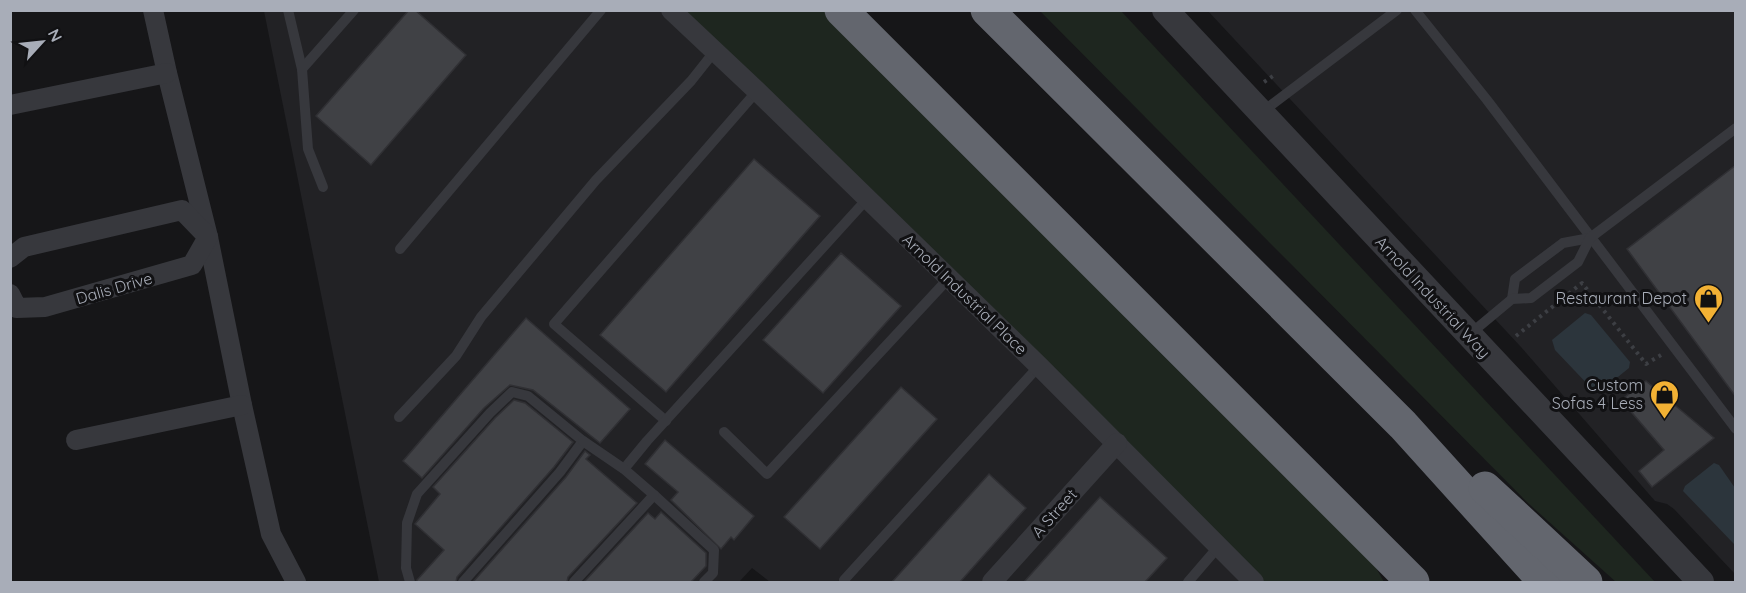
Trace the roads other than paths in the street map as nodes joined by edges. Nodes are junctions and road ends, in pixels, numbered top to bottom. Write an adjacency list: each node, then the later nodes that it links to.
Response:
1 (153, 10): 13 (street)
2 (288, 10): 12 (lane)
3 (354, 10): 12 (lane)
4 (601, 10): 22 (lane)
5 (670, 10): 11 (street, Arnold Industrial Place)
6 (842, 10): 40 (highway)
7 (987, 10): 32 (highway)
8 (1165, 10): 16 (street, Arnold Industrial Way)
9 (1397, 10): 16 (lane)
10 (1415, 10): 21 (lane)
11 (714, 52): 14 (street, Arnold Industrial Place); 30 (lane)
12 (302, 69): 18 (lane)
13 (167, 73): 15 (street); 20 (street)
14 (757, 91): 19 (street, Arnold Industrial Place); 31 (lane)
15 (10, 105)
16 (1262, 112): 27 (street, Arnold Industrial Way)
17 (1736, 128): 21 (lane)
18 (324, 187)
19 (867, 199): 24 (street, Arnold Industrial Place); 31 (lane)
20 (208, 237): 23 (street); 25 (street, Dalis Drive); 29 (street)
21 (1590, 238): 26 (lane); 26 (lane); 33 (lane)
22 (400, 249)
23 (10, 258)
24 (949, 278): 28 (street, Arnold Industrial Place); 34 (lane)
25 (10, 294)
26 (1512, 299): 27 (lane)
27 (1468, 335): 55 (street, Arnold Industrial Way)
28 (1039, 366): 37 (street, Arnold Industrial Place); 42 (lane)
29 (242, 405): 35 (street); 43 (street)
30 (399, 417)
31 (666, 421): 38 (lane)
32 (1403, 425): 53 (highway); 54 (highway)
33 (1736, 429)
34 (724, 432)
35 (76, 440)
36 (583, 441): 38 (lane); 44 (lane); 45 (lane)
37 (1117, 443): 41 (street, Arnold Industrial Place); 48 (street, A Street)
38 (624, 469): 39 (lane)
39 (654, 495): 46 (lane); 47 (lane)
40 (1347, 516): 51 (highway); 52 (highway)
41 (1220, 546): 49 (lane); 50 (street, Arnold Industrial Place)
42 (844, 580)
43 (296, 582)
44 (410, 582)
45 (463, 582)
46 (574, 582)
47 (704, 582)
48 (992, 582)
49 (1188, 582)
50 (1254, 582)
51 (1384, 582)
52 (1413, 582)
53 (1545, 582)
54 (1586, 582)
55 (1701, 582)

